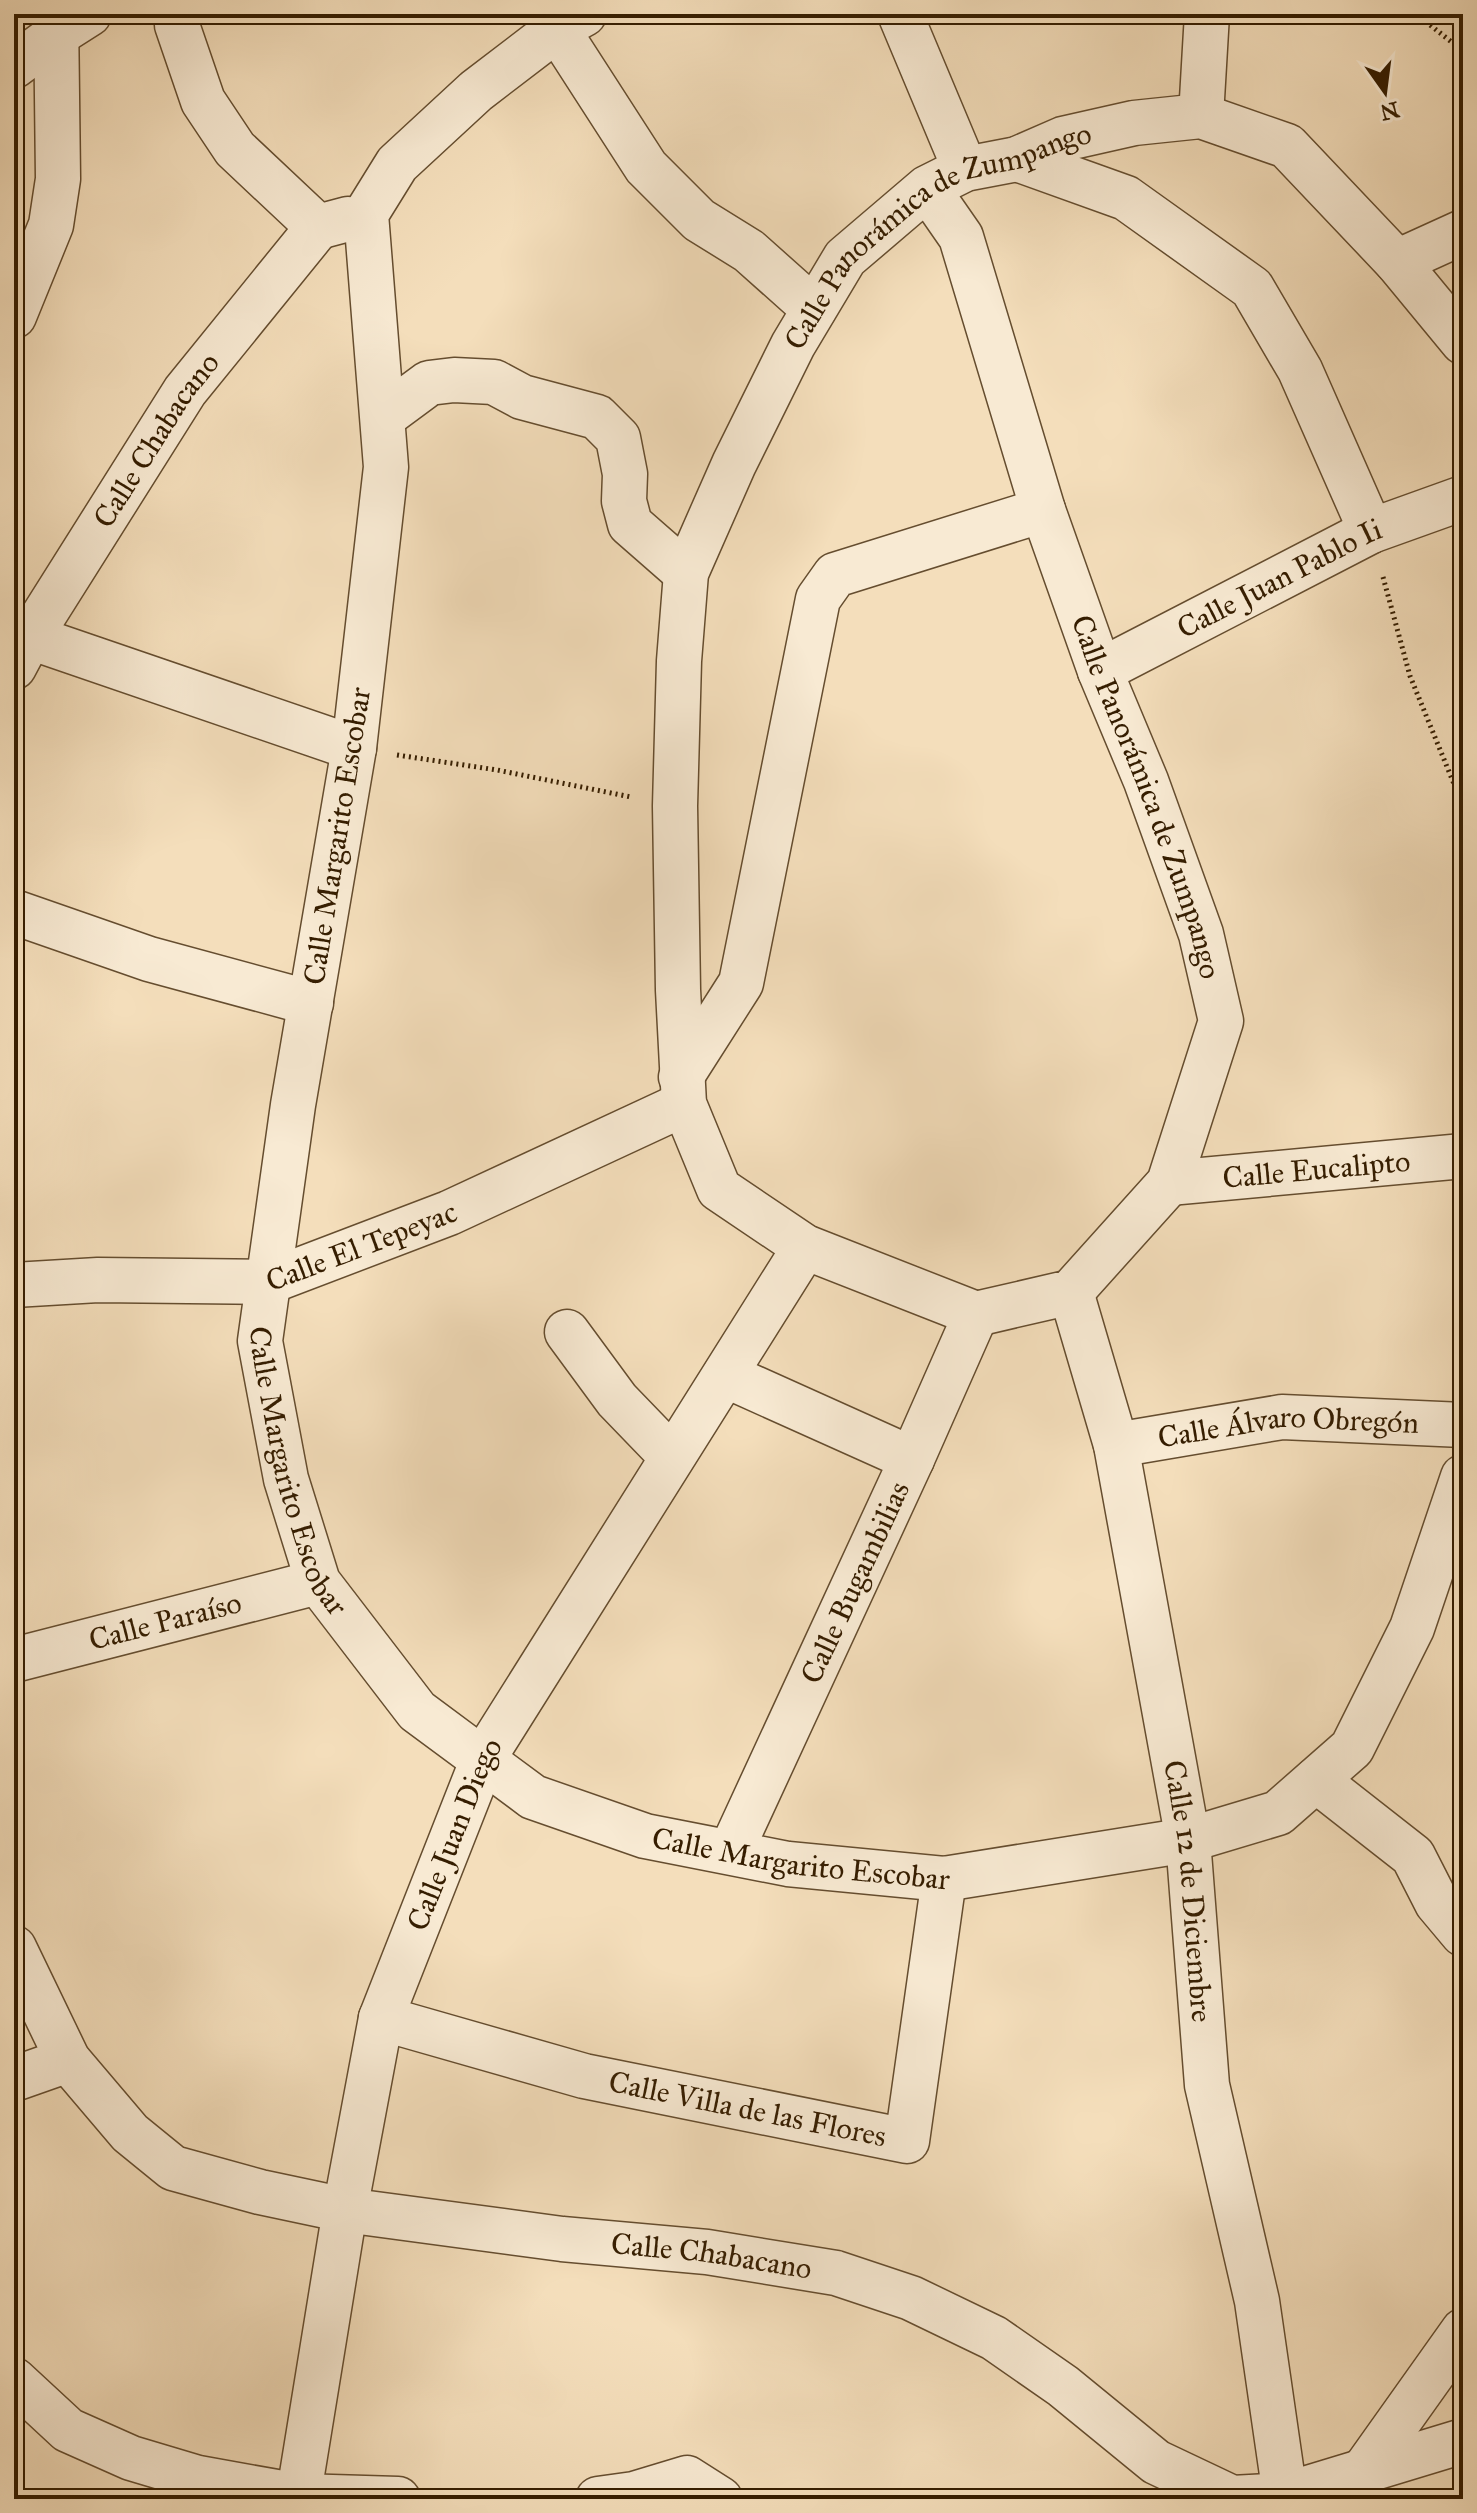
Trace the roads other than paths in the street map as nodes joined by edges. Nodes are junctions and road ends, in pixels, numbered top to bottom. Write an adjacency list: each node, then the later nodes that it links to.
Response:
1 (900, 14): 9 (street)
2 (1207, 14): 7 (street)
3 (176, 18): 12 (street)
4 (67, 21): 6 (street); 16 (street)
5 (571, 22): 11 (street); 15 (street)
6 (14, 66)
7 (1201, 116): 8 (street, Calle Panorámica de Zumpango); 14 (street, Calle Panorámica de Zumpango)
8 (1017, 159): 9 (street, Calle Panorámica de Zumpango); 21 (street)
9 (965, 169): 10 (street, Calle Panorámica de Zumpango)
10 (927, 188): 15 (street, Calle Panorámica de Zumpango); 20 (street, Calle Panorámica de Zumpango)
11 (366, 214): 12 (street); 18 (street, Calle Margarito Escobar)
12 (318, 227): 23 (street, Calle Chabacano)
13 (1463, 232): 14 (street)
14 (1397, 262): 17 (street, Calle Panorámica de Zumpango)
15 (814, 309): 22 (street, Calle Panorámica de Zumpango)
16 (14, 316)
17 (1463, 342)
18 (383, 417): 22 (street); 25 (street, Calle Margarito Escobar)
19 (1463, 498): 21 (street, Calle Juan Pablo Ii)
20 (1043, 510): 24 (street, Calle Panorámica de Zumpango); 28 (street)
21 (1371, 531): 24 (street, Calle Juan Pablo Ii)
22 (686, 573): 28 (street, Calle Panorámica de Zumpango)
23 (22, 652): 25 (street)
24 (1100, 671): 30 (street, Calle Panorámica de Zumpango)
25 (354, 748): 27 (street, Calle Margarito Escobar)
26 (14, 912): 27 (street)
27 (311, 1003): 32 (street, Calle Margarito Escobar)
28 (683, 1091): 31 (street, Calle Panorámica de Zumpango); 32 (street, Calle El Tepeyac)
29 (1463, 1156): 30 (street, Calle Eucalipto)
30 (1169, 1183): 34 (street, Calle Panorámica de Zumpango)
31 (805, 1247): 35 (street, Calle Panorámica de Zumpango); 37 (street, Calle Juan Diego)
32 (268, 1282): 33 (street, Calle El Tepeyac); 43 (street, Calle Margarito Escobar)
33 (14, 1285)
34 (1071, 1292): 35 (street); 39 (street, Calle 12 de Diciembre)
35 (976, 1314): 41 (street, Calle Bugambilias)
36 (567, 1332): 40 (street)
37 (725, 1375): 40 (street, Calle Juan Diego); 41 (street)
38 (1463, 1425): 39 (street, Calle Álvaro Obregón)
39 (1116, 1445): 47 (street, Calle 12 de Diciembre)
40 (672, 1457): 45 (street, Calle Juan Diego)
41 (912, 1459): 48 (street, Calle Bugambilias)
42 (1463, 1477): 46 (street, Calle Margarito Escobar)
43 (318, 1582): 44 (street, Calle Paraíso); 45 (street, Calle Margarito Escobar)
44 (14, 1660)
45 (483, 1759): 48 (street, Calle Margarito Escobar); 52 (street, Calle Juan Diego)
46 (1316, 1780): 47 (street, Calle Margarito Escobar); 50 (street)
47 (1188, 1840): 49 (street, Calle Margarito Escobar); 60 (street, Calle 12 de Diciembre)
48 (731, 1851): 49 (street, Calle Margarito Escobar)
49 (944, 1879): 52 (street, Calle Villa de las Flores)
50 (1463, 1934)
51 (14, 1948): 53 (street, Calle Chabacano)
52 (381, 2018): 55 (street, Calle Juan Diego)
53 (68, 2060): 54 (street); 55 (street, Calle Chabacano)
54 (14, 2079)
55 (345, 2210): 60 (street, Calle Chabacano); 61 (street, Calle Juan Diego)
56 (1463, 2331): 59 (street)
57 (14, 2380): 61 (street)
58 (1463, 2441): 59 (street, Calle Chabacano)
59 (1362, 2473): 60 (street, Calle Chabacano)
60 (1285, 2495)
61 (298, 2498): 62 (street)
62 (398, 2499)
63 (598, 2499): 64 (street)
64 (720, 2499)

